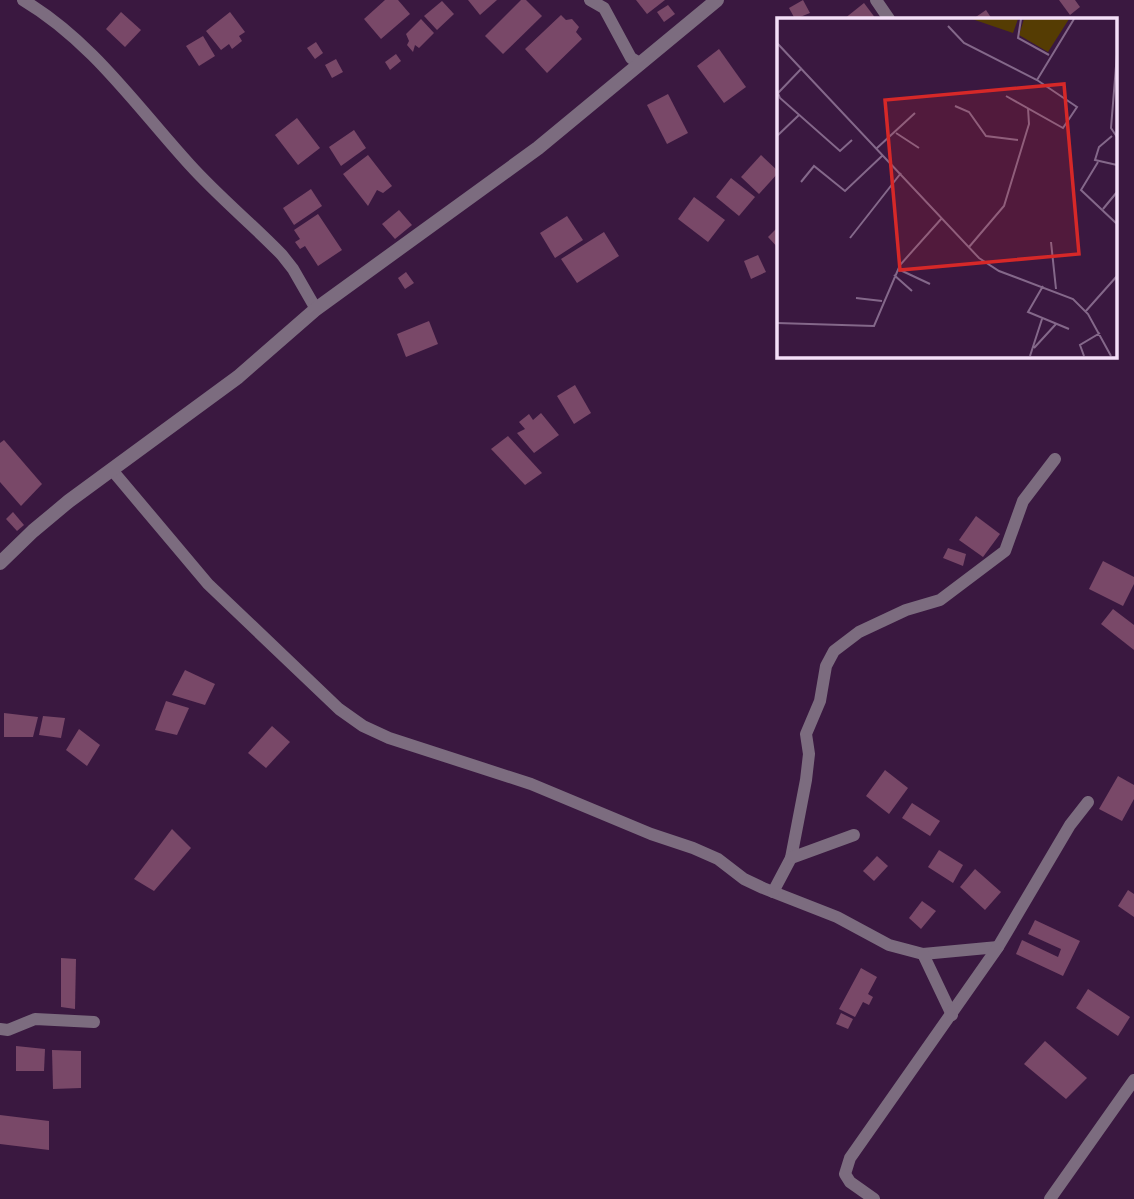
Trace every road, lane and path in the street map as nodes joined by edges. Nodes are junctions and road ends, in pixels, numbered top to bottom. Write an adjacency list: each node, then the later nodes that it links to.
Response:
1 (23, 0): 7 (street)
2 (590, 0): 6 (street)
3 (717, 0): 6 (street)
4 (876, 0): 5 (street)
5 (888, 18)
6 (640, 64): 7 (street)
7 (316, 309): 9 (street)
8 (1055, 459): 13 (street)
9 (112, 470): 10 (street); 14 (street)
10 (0, 564)
11 (1088, 802): 15 (street)
12 (854, 835): 13 (street)
13 (791, 858): 14 (street)
14 (773, 892): 16 (street)
15 (998, 947): 16 (street); 17 (street)
16 (923, 954): 17 (street)
17 (952, 1015): 21 (street)
18 (94, 1022): 19 (street)
19 (0, 1029)
20 (1134, 1080): 22 (street)
21 (874, 1199)
22 (1050, 1199)

